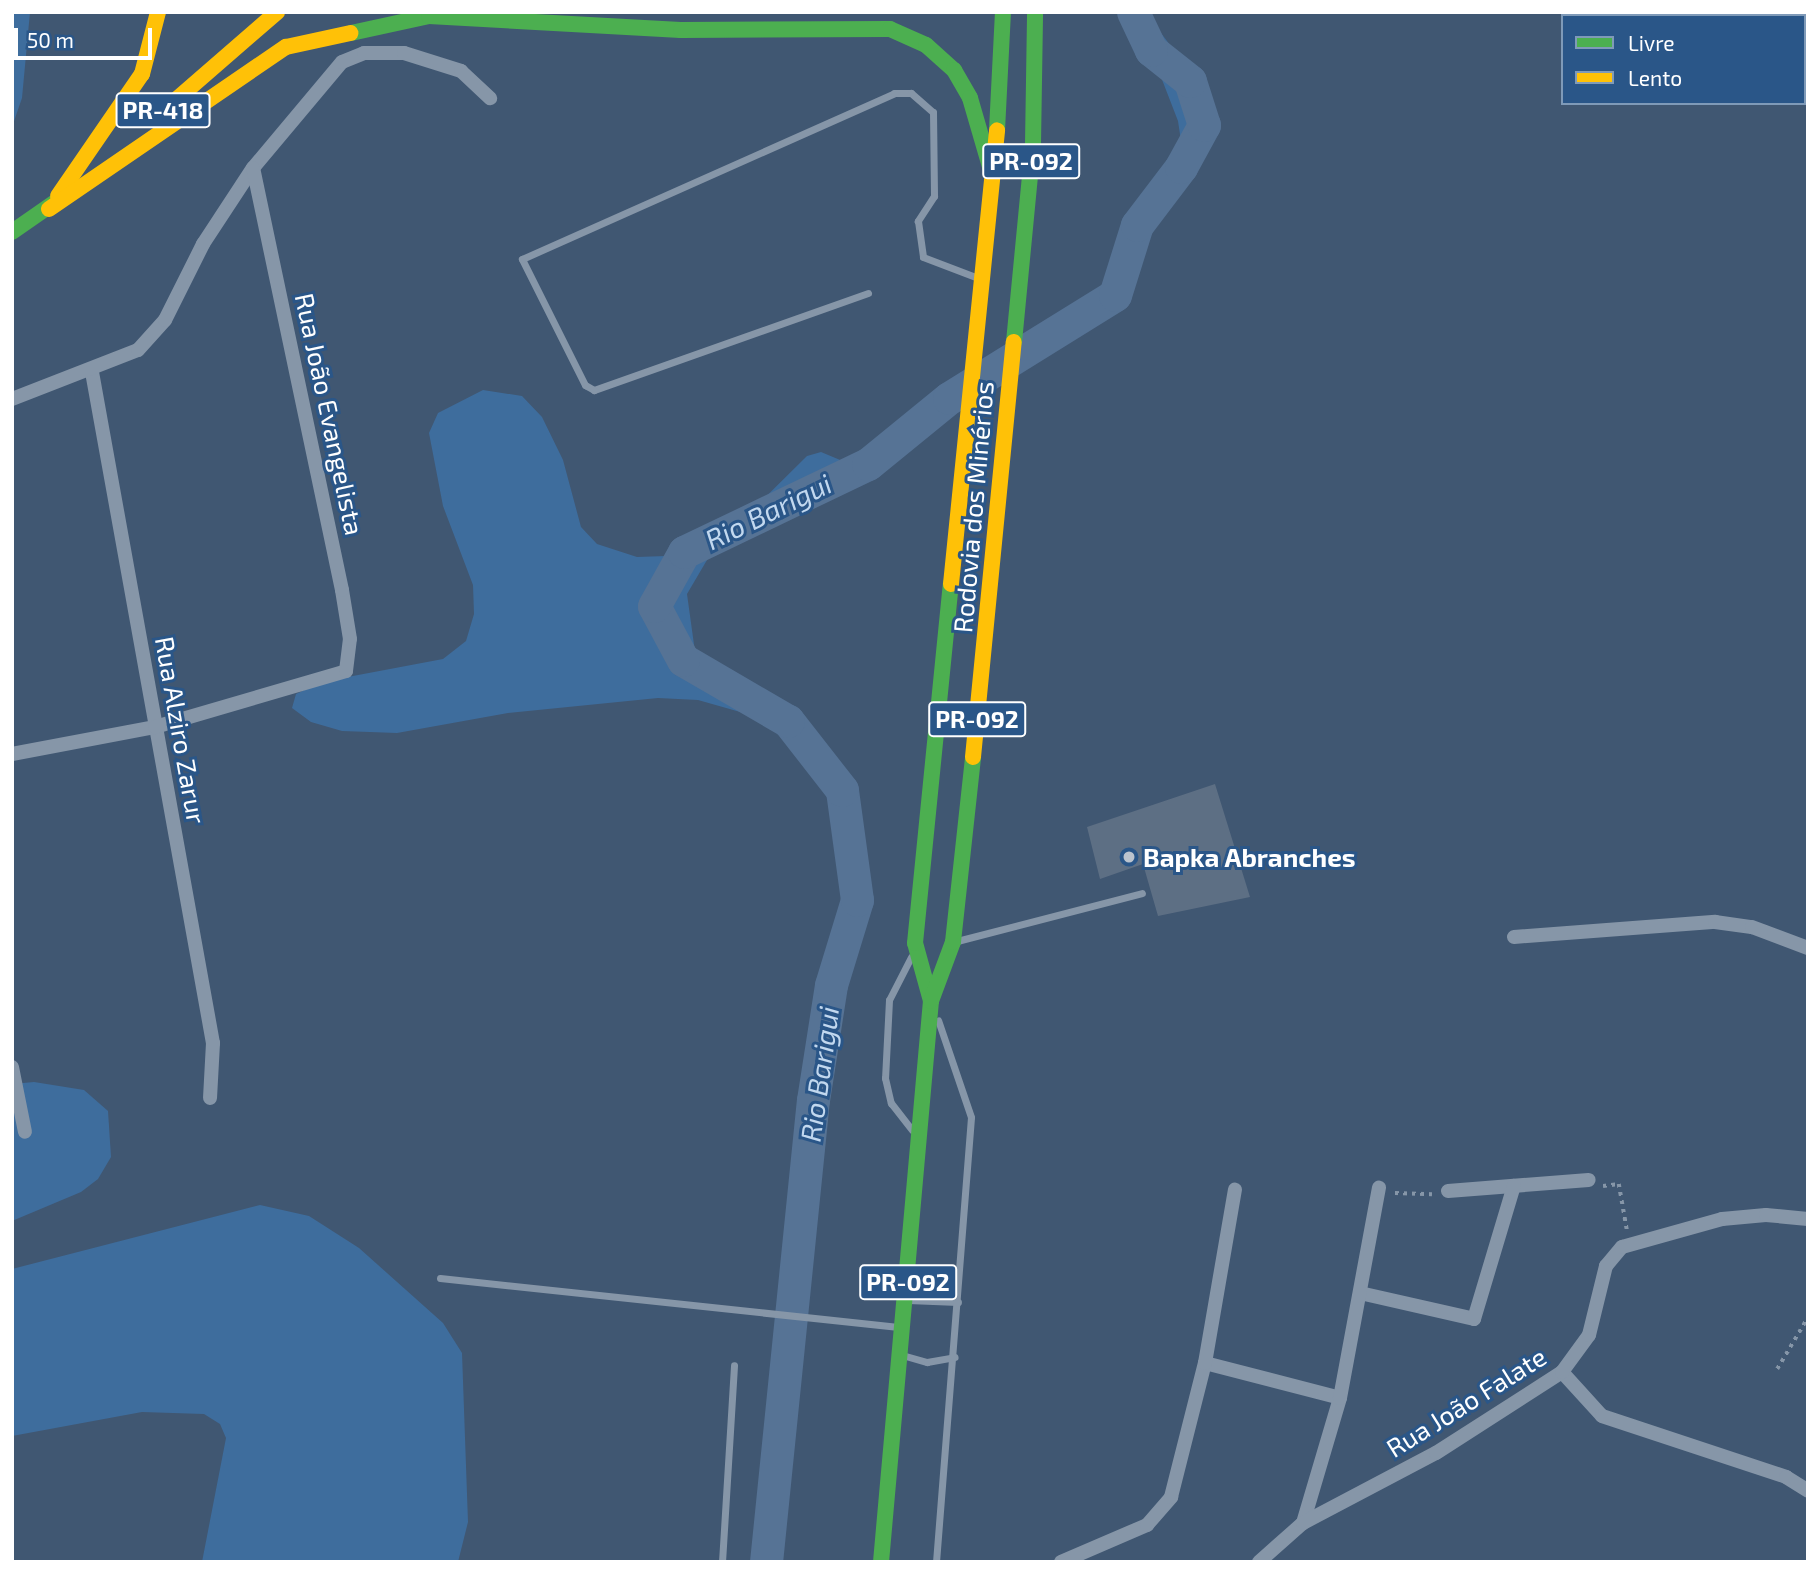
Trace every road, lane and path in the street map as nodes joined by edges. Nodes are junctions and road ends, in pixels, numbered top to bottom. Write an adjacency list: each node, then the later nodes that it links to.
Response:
1 (158, 12): 8 (main road)
2 (277, 12): 8 (main road, PR-418)
3 (1003, 12): 6 (main road, Rodovia dos Minérios / PR-092)
4 (1035, 12): 18 (main road, Rodovia dos Minérios / PR-092)
5 (490, 98): 7 (street)
6 (990, 167): 8 (main road); 10 (main road, Rodovia dos Minérios / PR-092)
7 (253, 168): 12 (street); 14 (street, Rua João Evangelista)
8 (49, 209): 9 (main road, PR-418)
9 (12, 232)
10 (978, 278): 11 (lane); 19 (main road, Rodovia dos Minérios / PR-092)
11 (868, 292)
12 (92, 372): 13 (street); 14 (street, Rua Alziro Zarur)
13 (12, 399)
14 (155, 727): 15 (street); 23 (street, Rua Alziro Zarur)
15 (12, 754)
16 (1142, 894): 18 (lane)
17 (1514, 937): 20 (street)
18 (953, 942): 21 (main road, Rodovia dos Minérios / PR-092)
19 (915, 943): 21 (main road, Rodovia dos Minérios / PR-092); 25 (lane)
20 (1808, 948)
21 (931, 1001): 25 (main road, Rodovia dos Minérios / PR-092); 37 (lane)
22 (12, 1067): 24 (street)
23 (210, 1098)
24 (24, 1132)
25 (921, 1142): 36 (main road, Rodovia dos Minérios / PR-092)
26 (1589, 1180): 27 (street); 33 (path)
27 (1514, 1186): 30 (street); 35 (street)
28 (1379, 1188): 35 (street)
29 (1236, 1190): 42 (street)
30 (1448, 1191): 31 (path)
31 (1410, 1197)
32 (1808, 1219): 33 (street)
33 (1629, 1244): 45 (street, Rua João Falate)
34 (440, 1278): 39 (lane)
35 (1360, 1293): 46 (street)
36 (907, 1300): 37 (lane); 39 (main road, Rodovia dos Minérios / PR-092)
37 (958, 1302): 41 (lane)
38 (1808, 1317): 44 (path)
39 (904, 1327): 40 (main road, Rodovia dos Minérios / PR-092)
40 (902, 1355): 41 (lane); 50 (main road, Rodovia dos Minérios / PR-092)
41 (955, 1357): 51 (lane)
42 (1205, 1363): 46 (street); 52 (street)
43 (734, 1365): 49 (lane)
44 (1777, 1369)
45 (1562, 1372): 47 (street); 48 (street, Rua João Falate)
46 (1340, 1398): 48 (street)
47 (1808, 1491)
48 (1303, 1523): 53 (street, Rua João Falate)
49 (722, 1562)
50 (881, 1562)
51 (936, 1562)
52 (1061, 1562)
53 (1259, 1562)

